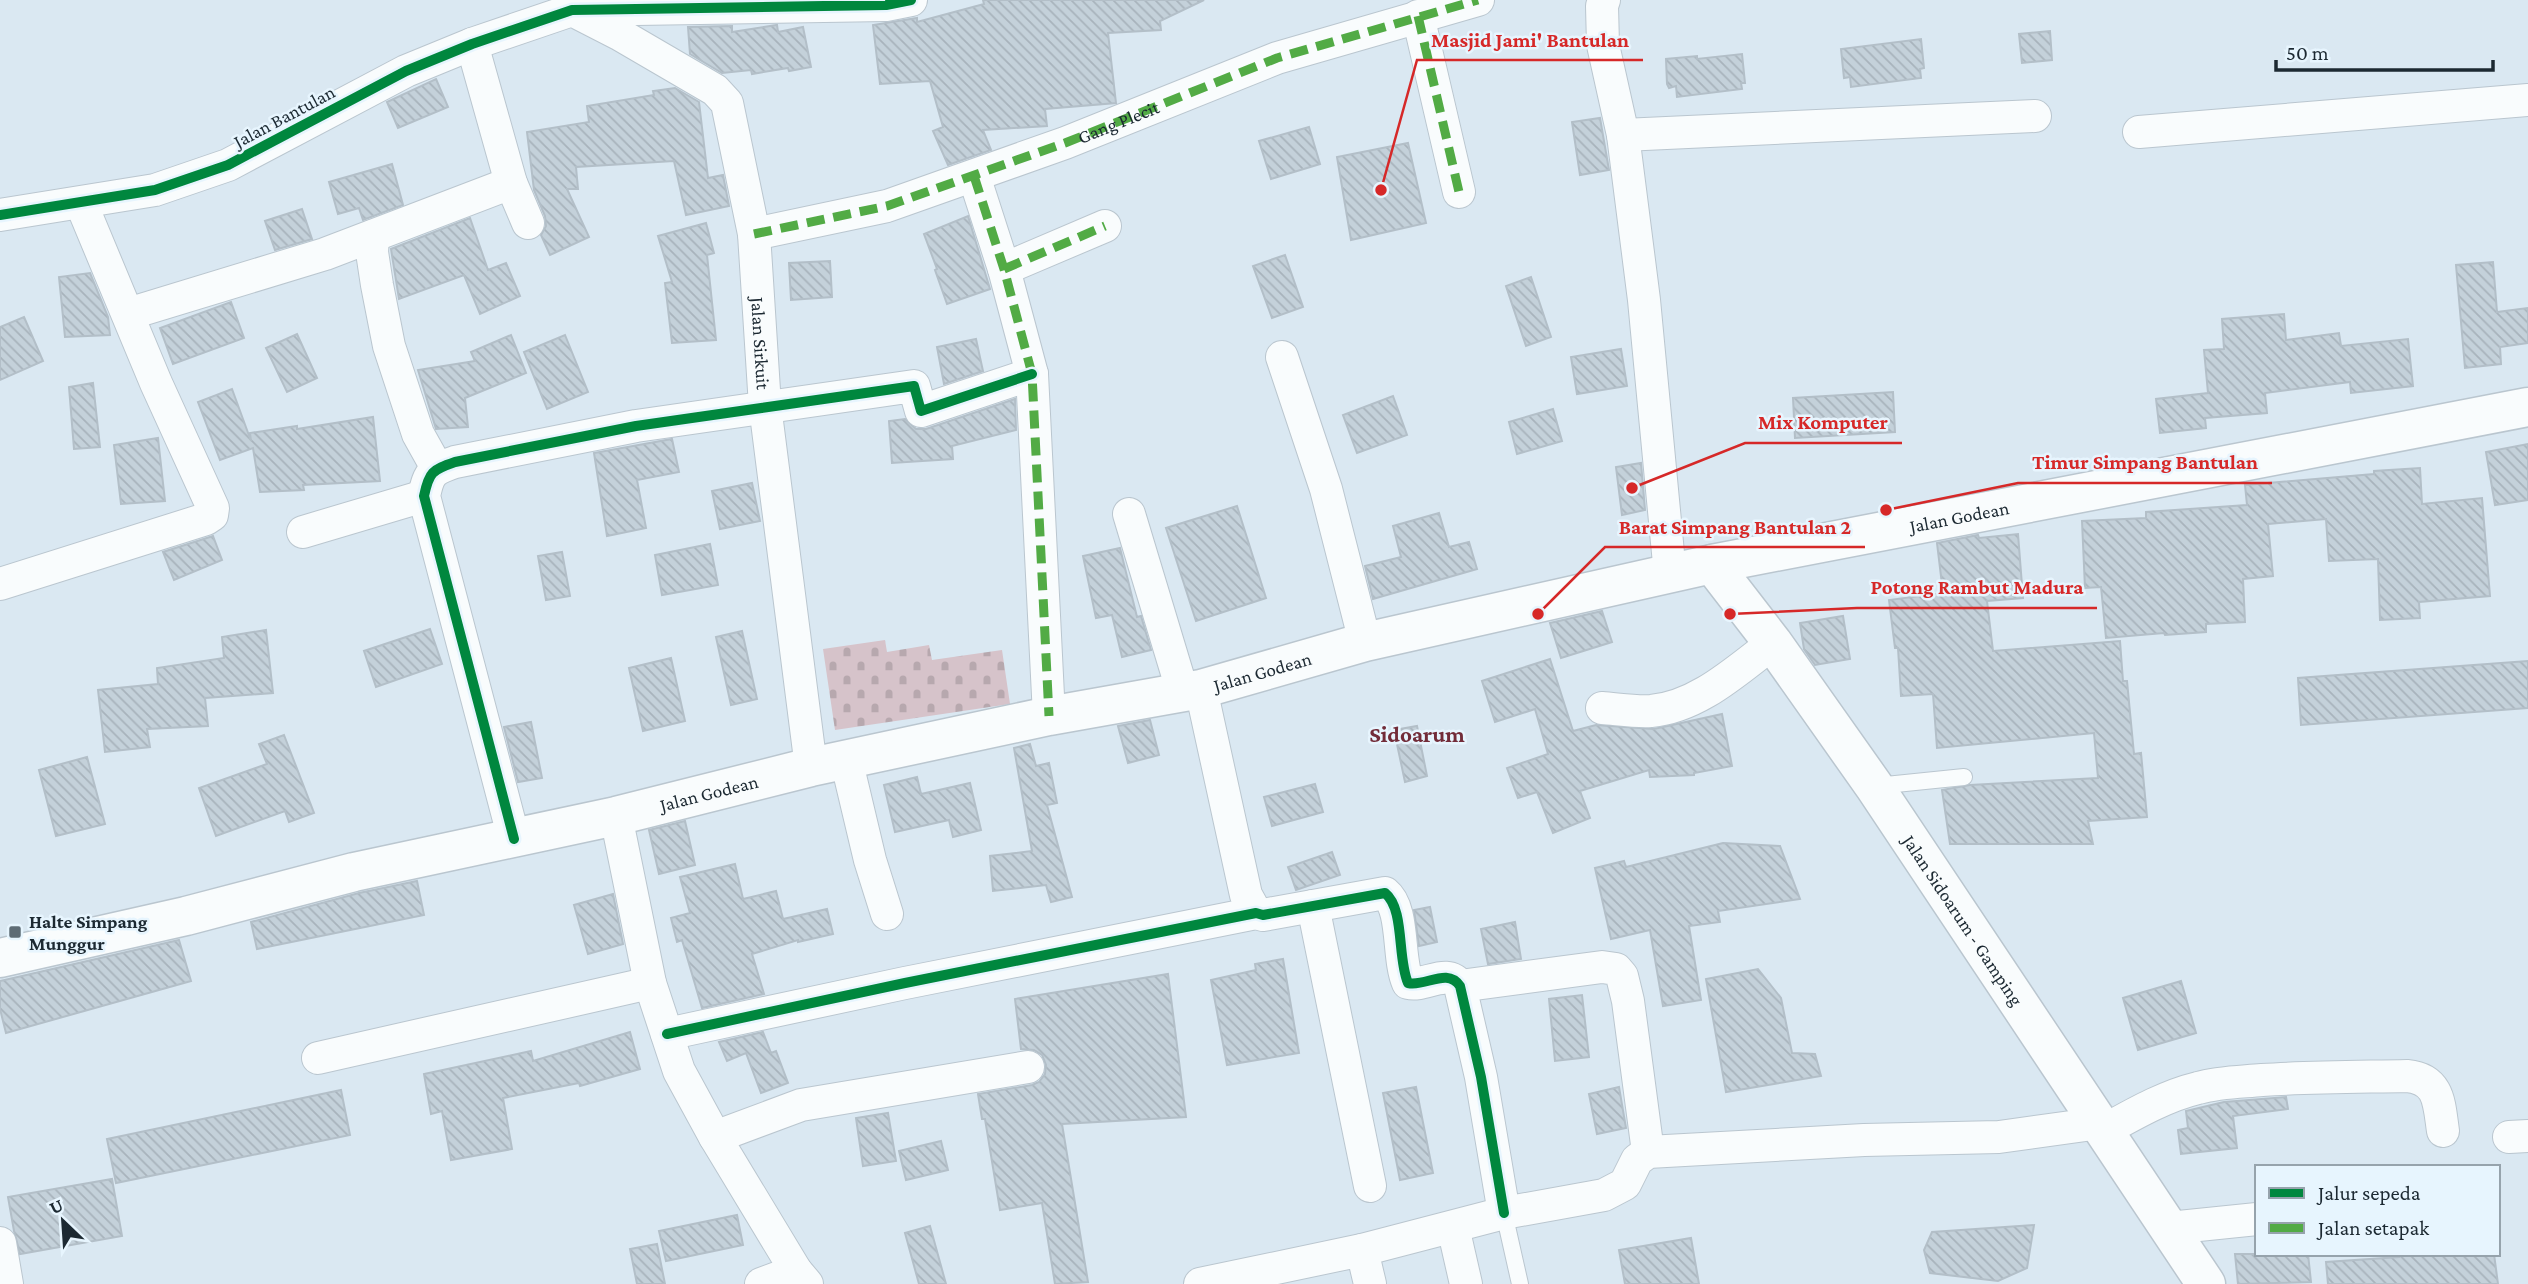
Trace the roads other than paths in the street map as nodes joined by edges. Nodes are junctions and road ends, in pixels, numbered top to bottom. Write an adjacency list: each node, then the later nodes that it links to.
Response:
1 (911, 0): 4 (street, Jalan Bantulan)
2 (1478, 0): 6 (street, Gang Plecit)
3 (1604, 0): 11 (street)
4 (831, 3): 5 (street, Jalan Bantulan)
5 (571, 5): 7 (street, Jalan Bantulan); 19 (street, Jalan Sirkuit)
6 (1418, 16): 12 (street, Gang Plecit); 14 (street)
7 (472, 44): 13 (street); 15 (street, Jalan Bantulan)
8 (2528, 100): 10 (street)
9 (2035, 116): 11 (street)
10 (2139, 132)
11 (1623, 135): 31 (street)
12 (974, 176): 19 (street, Gang Plecit); 21 (street)
13 (511, 183): 17 (street); 20 (street)
14 (1459, 192)
15 (81, 203): 16 (street, Jalan Bantulan); 22 (street)
16 (0, 215)
17 (528, 223)
18 (1105, 226): 21 (street)
19 (754, 234): 25 (street, Jalan Sirkuit)
20 (373, 236): 22 (street); 27 (street)
21 (1004, 269): 24 (street)
22 (128, 314): 32 (street)
23 (1282, 357): 33 (street)
24 (1032, 374): 25 (street); 37 (street)
25 (765, 406): 27 (street); 38 (street, Jalan Sirkuit)
26 (2528, 407): 30 (main road, Jalan Godean)
27 (431, 482): 29 (street); 42 (street)
28 (1129, 514): 35 (street)
29 (303, 533)
30 (1712, 564): 31 (main road, Jalan Godean); 34 (main road, Jalan Sidoarum - Gamping)
31 (1670, 574): 33 (main road, Jalan Godean)
32 (0, 584)
33 (1365, 642): 35 (main road, Jalan Godean)
34 (1773, 643): 36 (street); 40 (main road, Jalan Sidoarum - Gamping)
35 (1192, 691): 37 (main road, Jalan Godean); 45 (street)
36 (1602, 708)
37 (1049, 716): 38 (main road, Jalan Godean)
38 (829, 763): 41 (main road, Jalan Godean); 44 (street, Jalan Sirkuit)
39 (1964, 777): 40 (lane)
40 (1874, 786): 52 (main road, Jalan Sidoarum - Gamping)
41 (616, 817): 42 (main road, Jalan Godean); 47 (street)
42 (514, 839): 46 (main road, Jalan Godean)
43 (1313, 906): 45 (street); 48 (street); 56 (street)
44 (887, 914)
45 (1256, 914): 49 (street)
46 (0, 958)
47 (650, 983): 49 (street); 50 (street)
48 (1460, 986): 55 (street); 57 (street)
49 (667, 1034): 54 (street)
50 (318, 1058)
51 (1028, 1067): 54 (street)
52 (2102, 1126): 53 (street); 55 (street); 60 (main road, Jalan Sidoarum - Gamping)
53 (2443, 1131)
54 (715, 1137): 63 (street)
55 (1648, 1152): 57 (street)
56 (1370, 1185)
57 (1504, 1213): 59 (street); 69 (lane)
58 (2255, 1219): 60 (street)
59 (1453, 1227): 62 (street); 68 (street)
60 (2169, 1228): 70 (main road, Jalan Sidoarum - Gamping)
61 (0, 1243): 64 (street)
62 (1362, 1250): 66 (street); 67 (street)
63 (802, 1278): 65 (street)
64 (4, 1281)
65 (761, 1284)
66 (1200, 1284)
67 (1370, 1284)
68 (1466, 1284)
69 (1520, 1284)
70 (2206, 1284)

